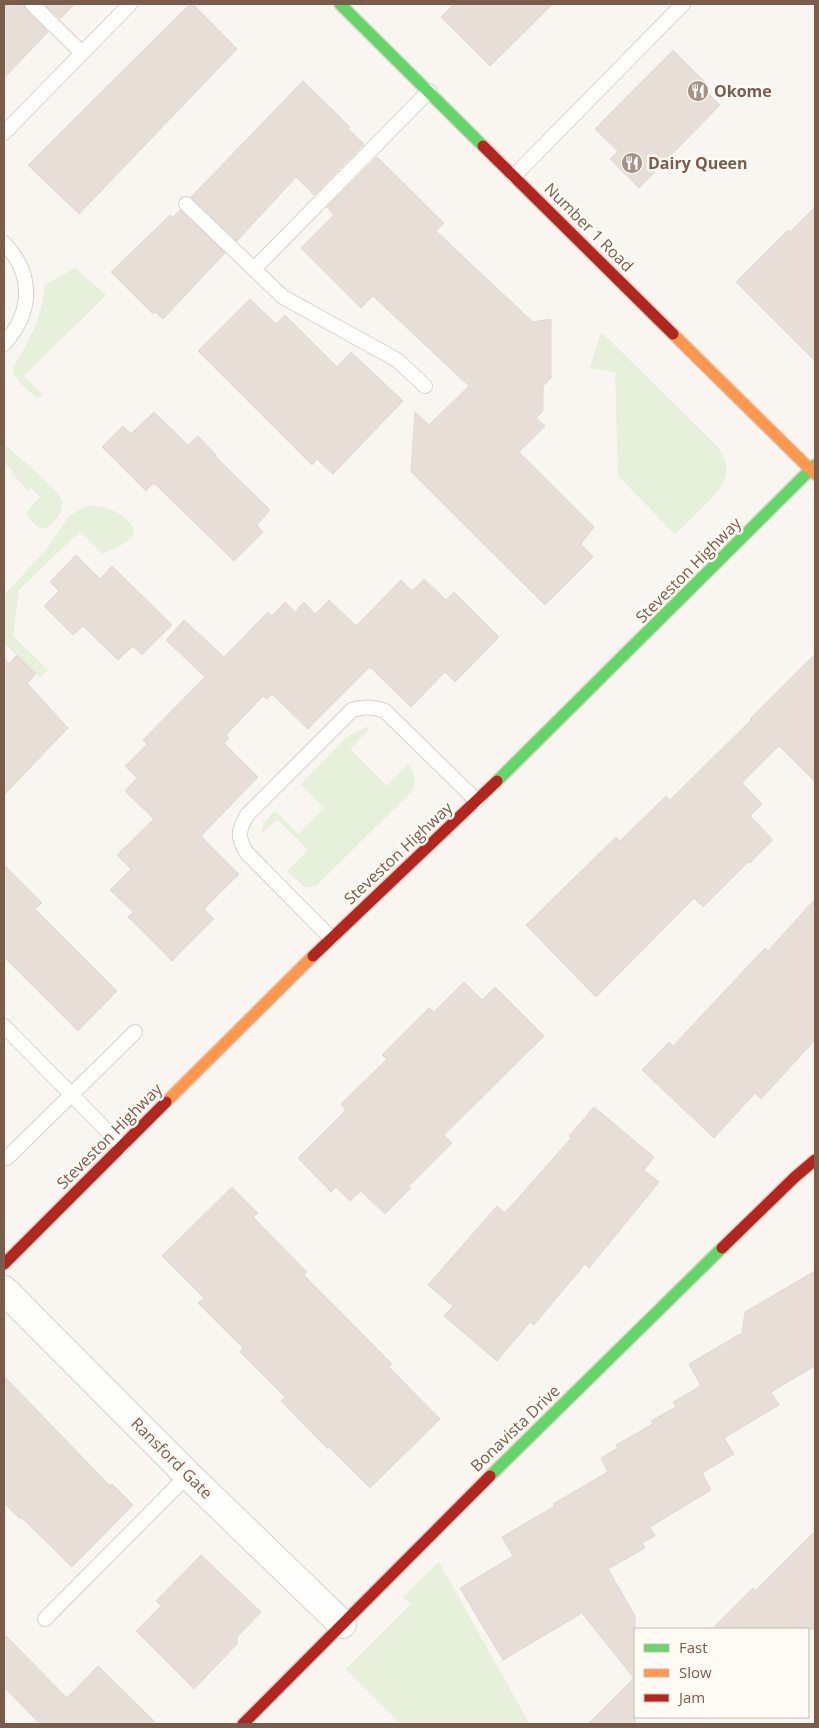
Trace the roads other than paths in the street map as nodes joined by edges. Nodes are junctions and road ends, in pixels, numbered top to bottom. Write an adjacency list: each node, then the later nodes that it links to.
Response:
1 (32, 4): 5 (lane)
2 (130, 4): 5 (lane)
3 (340, 4): 6 (street, Number 1 Road)
4 (683, 4): 8 (lane)
5 (82, 53): 7 (lane)
6 (428, 91): 8 (street, Number 1 Road); 11 (lane)
7 (4, 133)
8 (514, 176): 14 (street, Number 1 Road)
9 (186, 204): 11 (lane)
10 (4, 243): 12 (lane)
11 (254, 269): 13 (lane)
12 (4, 344)
13 (425, 386)
14 (814, 469): 15 (street, Steveston Highway)
15 (477, 801): 16 (street, Steveston Highway); 16 (lane)
16 (331, 938): 20 (street, Steveston Highway)
17 (4, 1026): 19 (lane)
18 (134, 1032): 19 (lane)
19 (71, 1094): 20 (lane); 21 (lane)
20 (122, 1146): 23 (street, Steveston Highway)
21 (7, 1158)
22 (815, 1160): 27 (street, Bonavista Drive)
23 (4, 1264)
24 (4, 1290): 25 (street, Ransford Gate)
25 (188, 1475): 26 (lane); 27 (street, Ransford Gate)
26 (45, 1619)
27 (342, 1624): 28 (street, Bonavista Drive)
28 (243, 1724)

